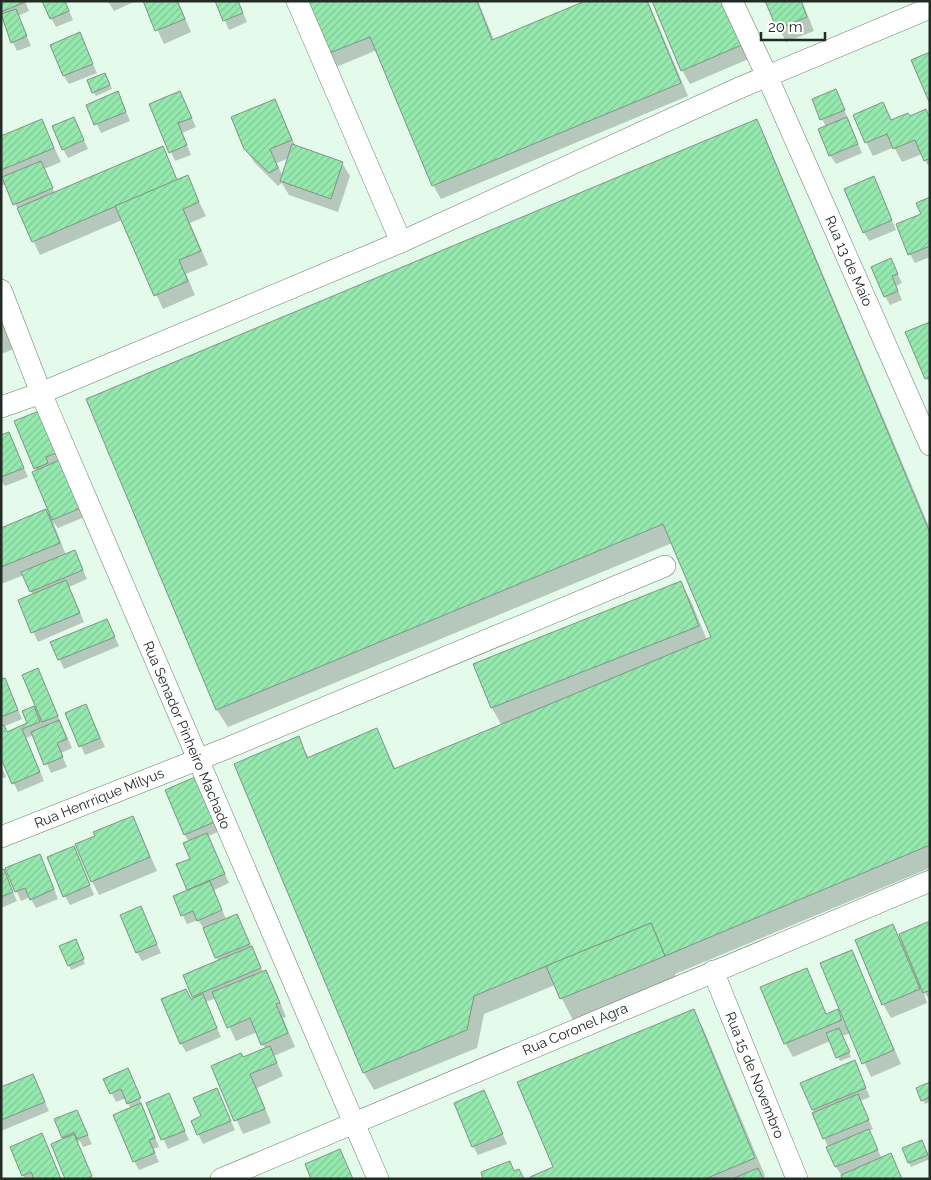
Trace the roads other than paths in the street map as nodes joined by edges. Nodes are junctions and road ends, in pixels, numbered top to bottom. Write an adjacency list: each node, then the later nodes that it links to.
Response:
1 (297, 1): 5 (street)
2 (732, 1): 4 (street, Rua 13 de Maio)
3 (930, 8): 4 (street)
4 (767, 76): 5 (street); 9 (street, Rua 13 de Maio)
5 (401, 242): 7 (street)
6 (1, 290): 7 (street, Rua Senador Pinheiro Machado)
7 (41, 393): 8 (street); 11 (street, Rua Senador Pinheiro Machado)
8 (1, 407)
9 (929, 443)
10 (665, 566): 11 (street, Rua Henrrique Milyus)
11 (197, 759): 12 (street, Rua Henrrique Milyus); 15 (street, Rua Senador Pinheiro Machado)
12 (1, 837)
13 (930, 881): 14 (street, Rua Coronel Agra)
14 (713, 971): 15 (street, Rua Coronel Agra); 18 (street, Rua 15 de Novembro)
15 (354, 1122): 16 (street, Rua Coronel Agra); 17 (street, Rua Senador Pinheiro Machado)
16 (221, 1179)
17 (378, 1179)
18 (797, 1179)

